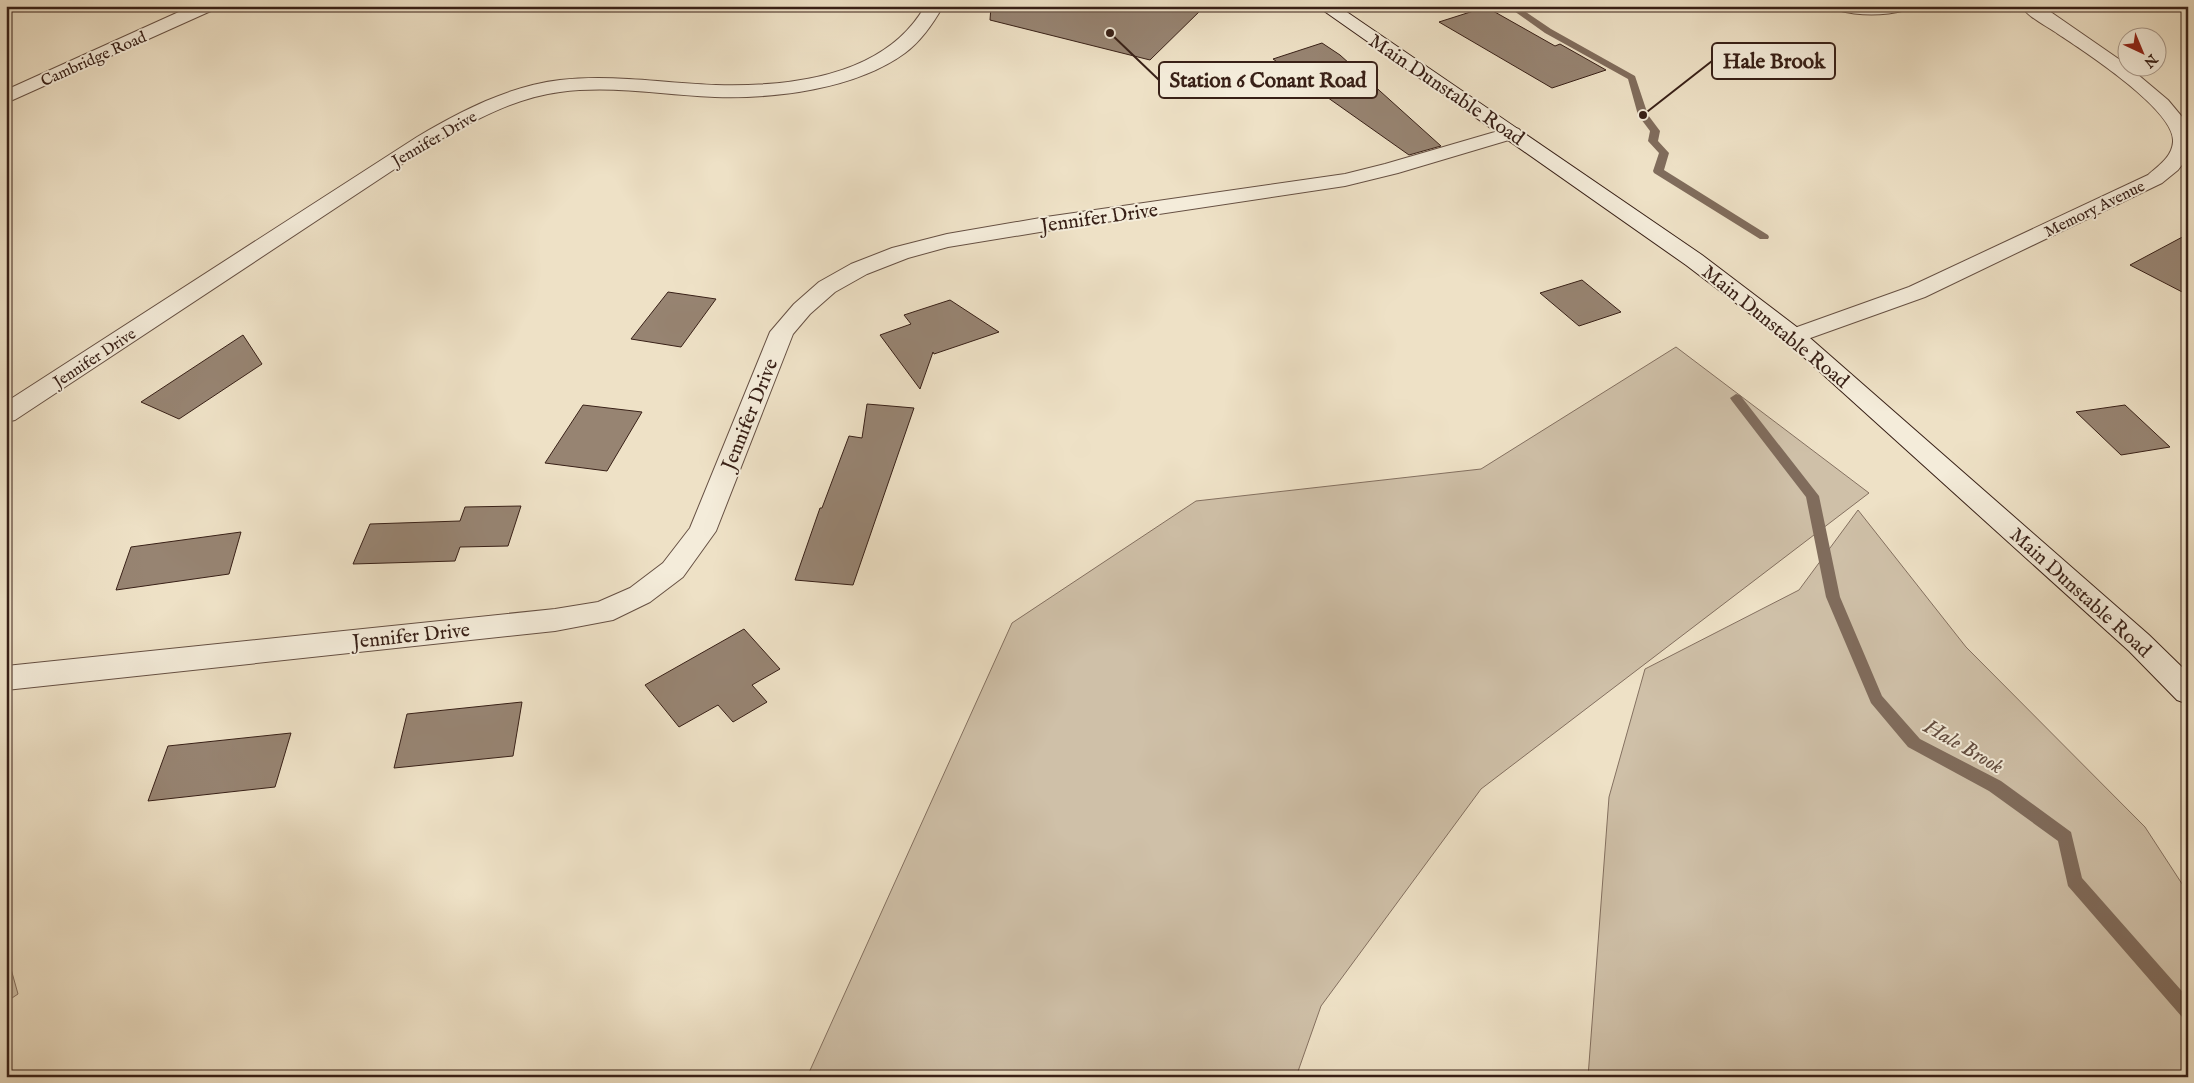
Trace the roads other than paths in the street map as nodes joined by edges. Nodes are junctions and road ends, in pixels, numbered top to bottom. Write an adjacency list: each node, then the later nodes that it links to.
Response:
1 (207, 6): 7 (street, Cambridge Road)
2 (934, 6): 10 (street, Jennifer Drive)
3 (1326, 6): 8 (street, Main Dunstable Road)
4 (1843, 6): 5 (street)
5 (1900, 6)
6 (2030, 6): 9 (street, Memory Avenue)
7 (6, 97)
8 (1512, 133): 9 (street, Main Dunstable Road); 11 (street, Jennifer Drive)
9 (1794, 336): 12 (street, Main Dunstable Road)
10 (6, 414)
11 (6, 678)
12 (2188, 692)

